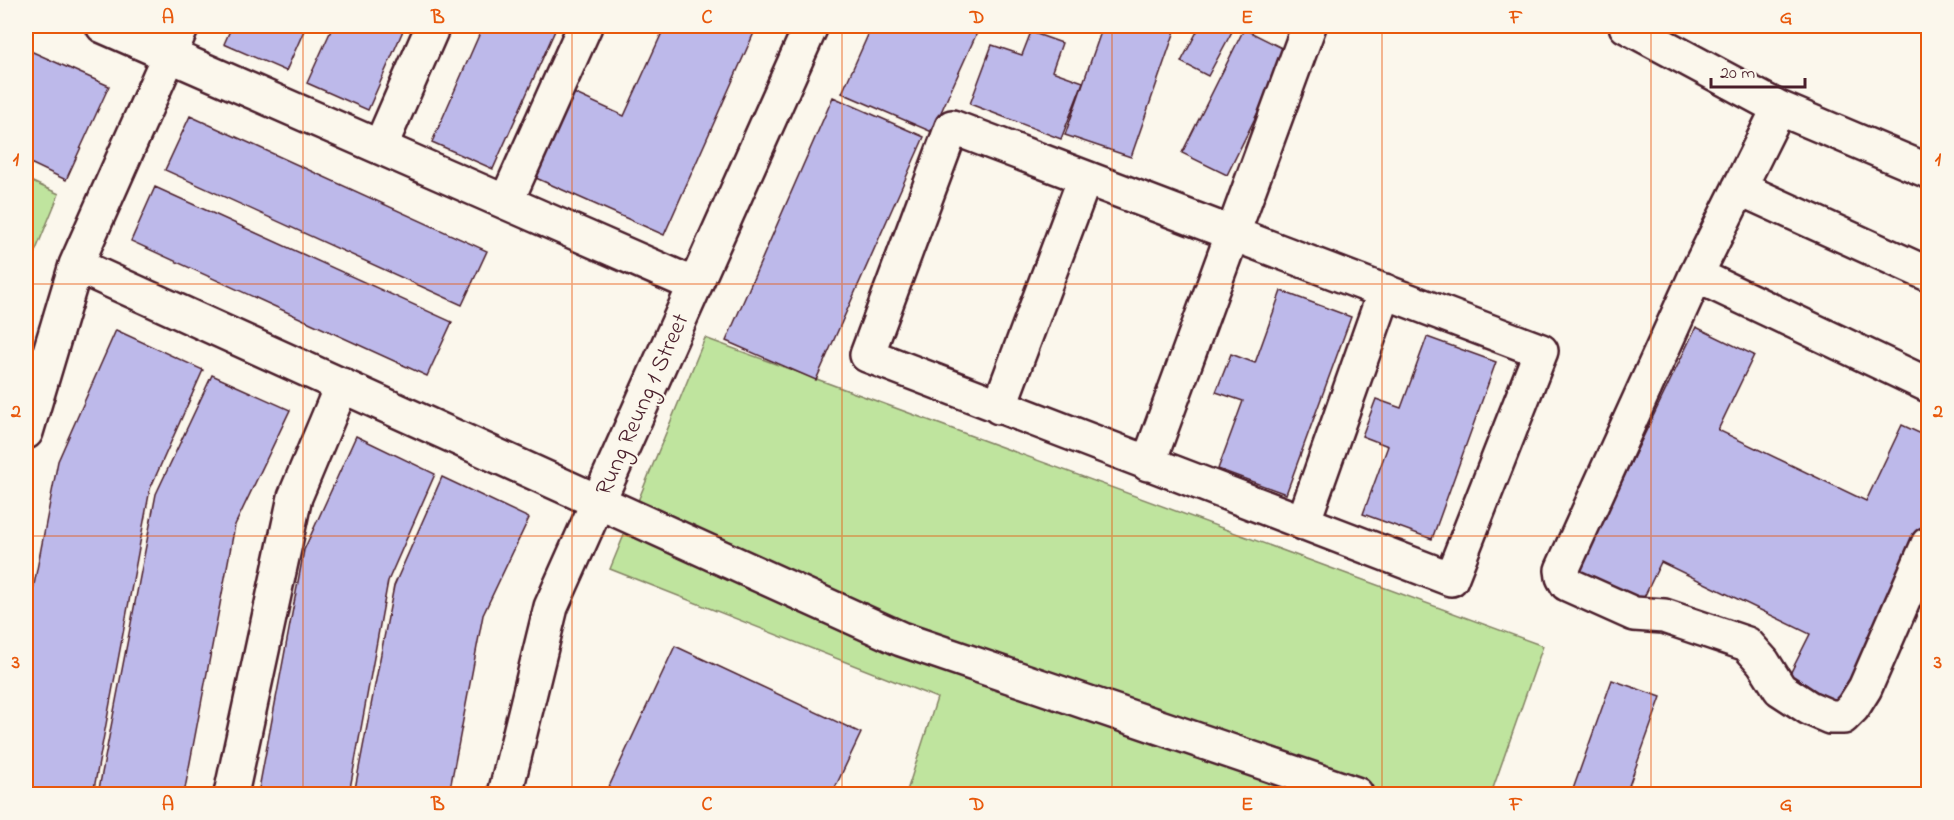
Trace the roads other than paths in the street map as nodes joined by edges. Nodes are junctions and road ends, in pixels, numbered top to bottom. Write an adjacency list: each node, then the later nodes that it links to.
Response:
1 (103, 26): 7 (street)
2 (433, 26): 9 (street)
3 (585, 26): 13 (street)
4 (811, 26): 18 (street, Rung Reung 1 Street)
5 (1309, 26): 14 (street)
6 (1626, 26): 8 (street)
7 (175, 40): 9 (street); 15 (street)
8 (1779, 108): 10 (street); 12 (street)
9 (380, 147): 13 (street)
10 (1929, 171)
11 (1085, 178): 14 (street); 22 (street); 22 (street)
12 (1739, 188): 16 (street); 17 (street)
13 (506, 202): 18 (street)
14 (1233, 234): 19 (street); 24 (street)
15 (76, 265): 20 (street); 23 (street)
16 (1929, 274)
17 (1696, 275): 21 (street); 27 (street)
18 (695, 285): 25 (street, Rung Reung 1 Street)
19 (1385, 291): 26 (street); 26 (street)
20 (342, 385): 25 (street); 28 (street)
21 (1929, 385)
22 (999, 407): 24 (street)
23 (26, 432)
24 (1148, 464): 26 (street)
25 (598, 501): 29 (street, Rung Reung 1 Street); 30 (street)
26 (1303, 523)
27 (1929, 544)
28 (231, 795)
29 (505, 795)
30 (1356, 795)

